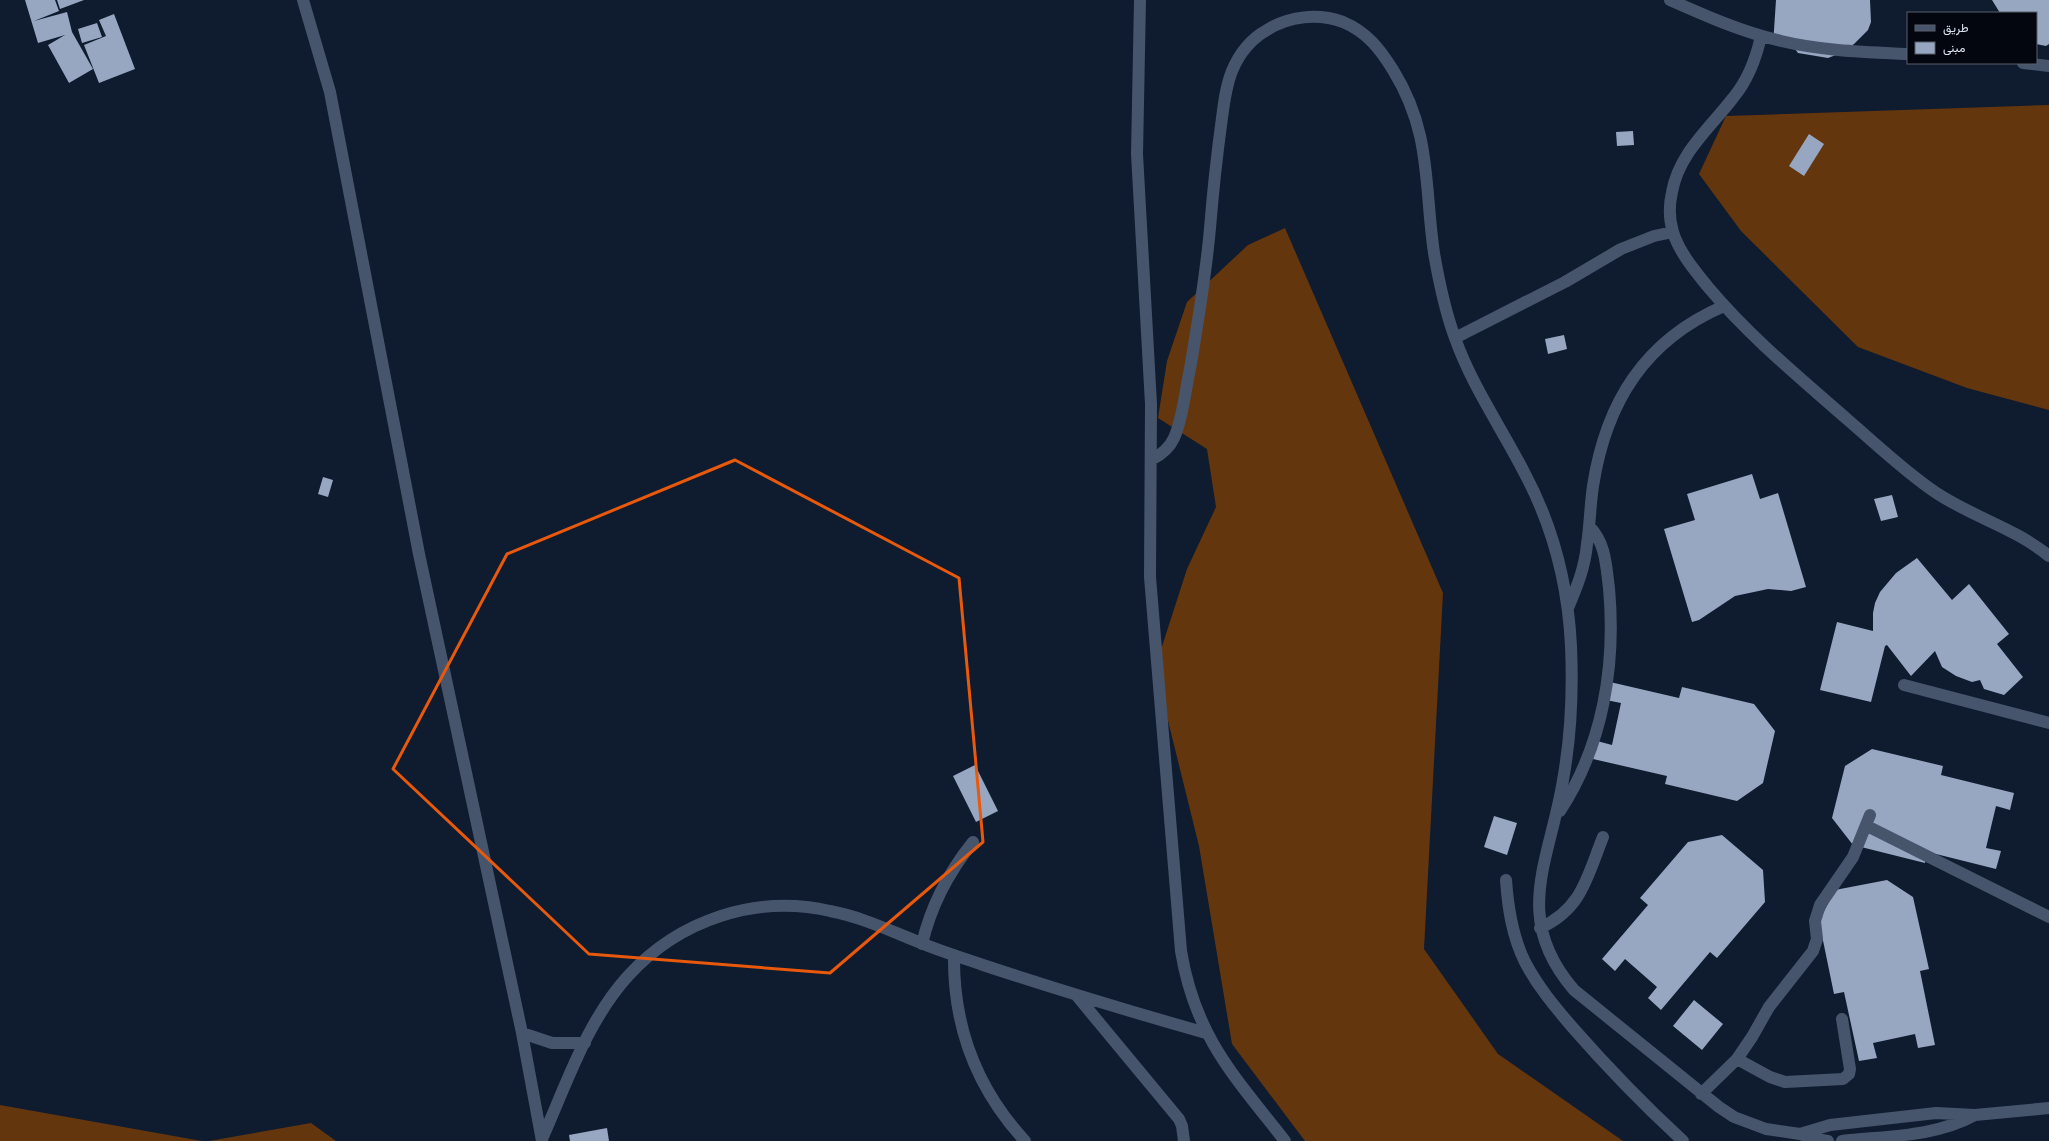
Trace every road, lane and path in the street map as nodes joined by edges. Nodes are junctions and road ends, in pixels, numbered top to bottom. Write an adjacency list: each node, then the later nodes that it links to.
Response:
1 (303, 0): 28 (lane)
2 (1140, 0): 11 (lane)
3 (1670, 0): 4 (lane)
4 (1761, 36): 5 (lane); 8 (lane)
5 (1907, 54)
6 (2032, 64): 7 (lane)
7 (2049, 66)
8 (1673, 232): 9 (lane); 10 (lane)
9 (1724, 306): 12 (lane); 13 (lane)
10 (1455, 338): 11 (lane); 14 (lane)
11 (1151, 460): 27 (lane)
12 (1589, 526): 14 (lane); 17 (lane)
13 (2049, 556)
14 (1568, 608): 17 (lane)
15 (1904, 685): 16 (lane)
16 (2049, 723)
17 (1557, 815): 22 (lane)
18 (1603, 837): 22 (lane)
19 (973, 842): 23 (lane)
20 (1506, 880): 39 (lane)
21 (2049, 917): 30 (lane)
22 (1540, 928): 31 (lane)
23 (922, 944): 24 (lane); 29 (lane)
24 (954, 955): 25 (lane); 36 (lane)
25 (1077, 996): 27 (lane); 37 (lane)
26 (1842, 1019): 30 (lane)
27 (1206, 1033): 38 (lane)
28 (522, 1034): 29 (lane); 35 (lane)
29 (585, 1042): 35 (lane)
30 (1737, 1059): 31 (lane)
31 (1701, 1094): 34 (lane)
32 (2049, 1108): 33 (lane)
33 (1975, 1115): 34 (lane); 41 (lane)
34 (1800, 1134): 40 (lane)
35 (542, 1140)
36 (1025, 1141)
37 (1184, 1141)
38 (1285, 1141)
39 (1683, 1141)
40 (1828, 1141)
41 (1842, 1141)

